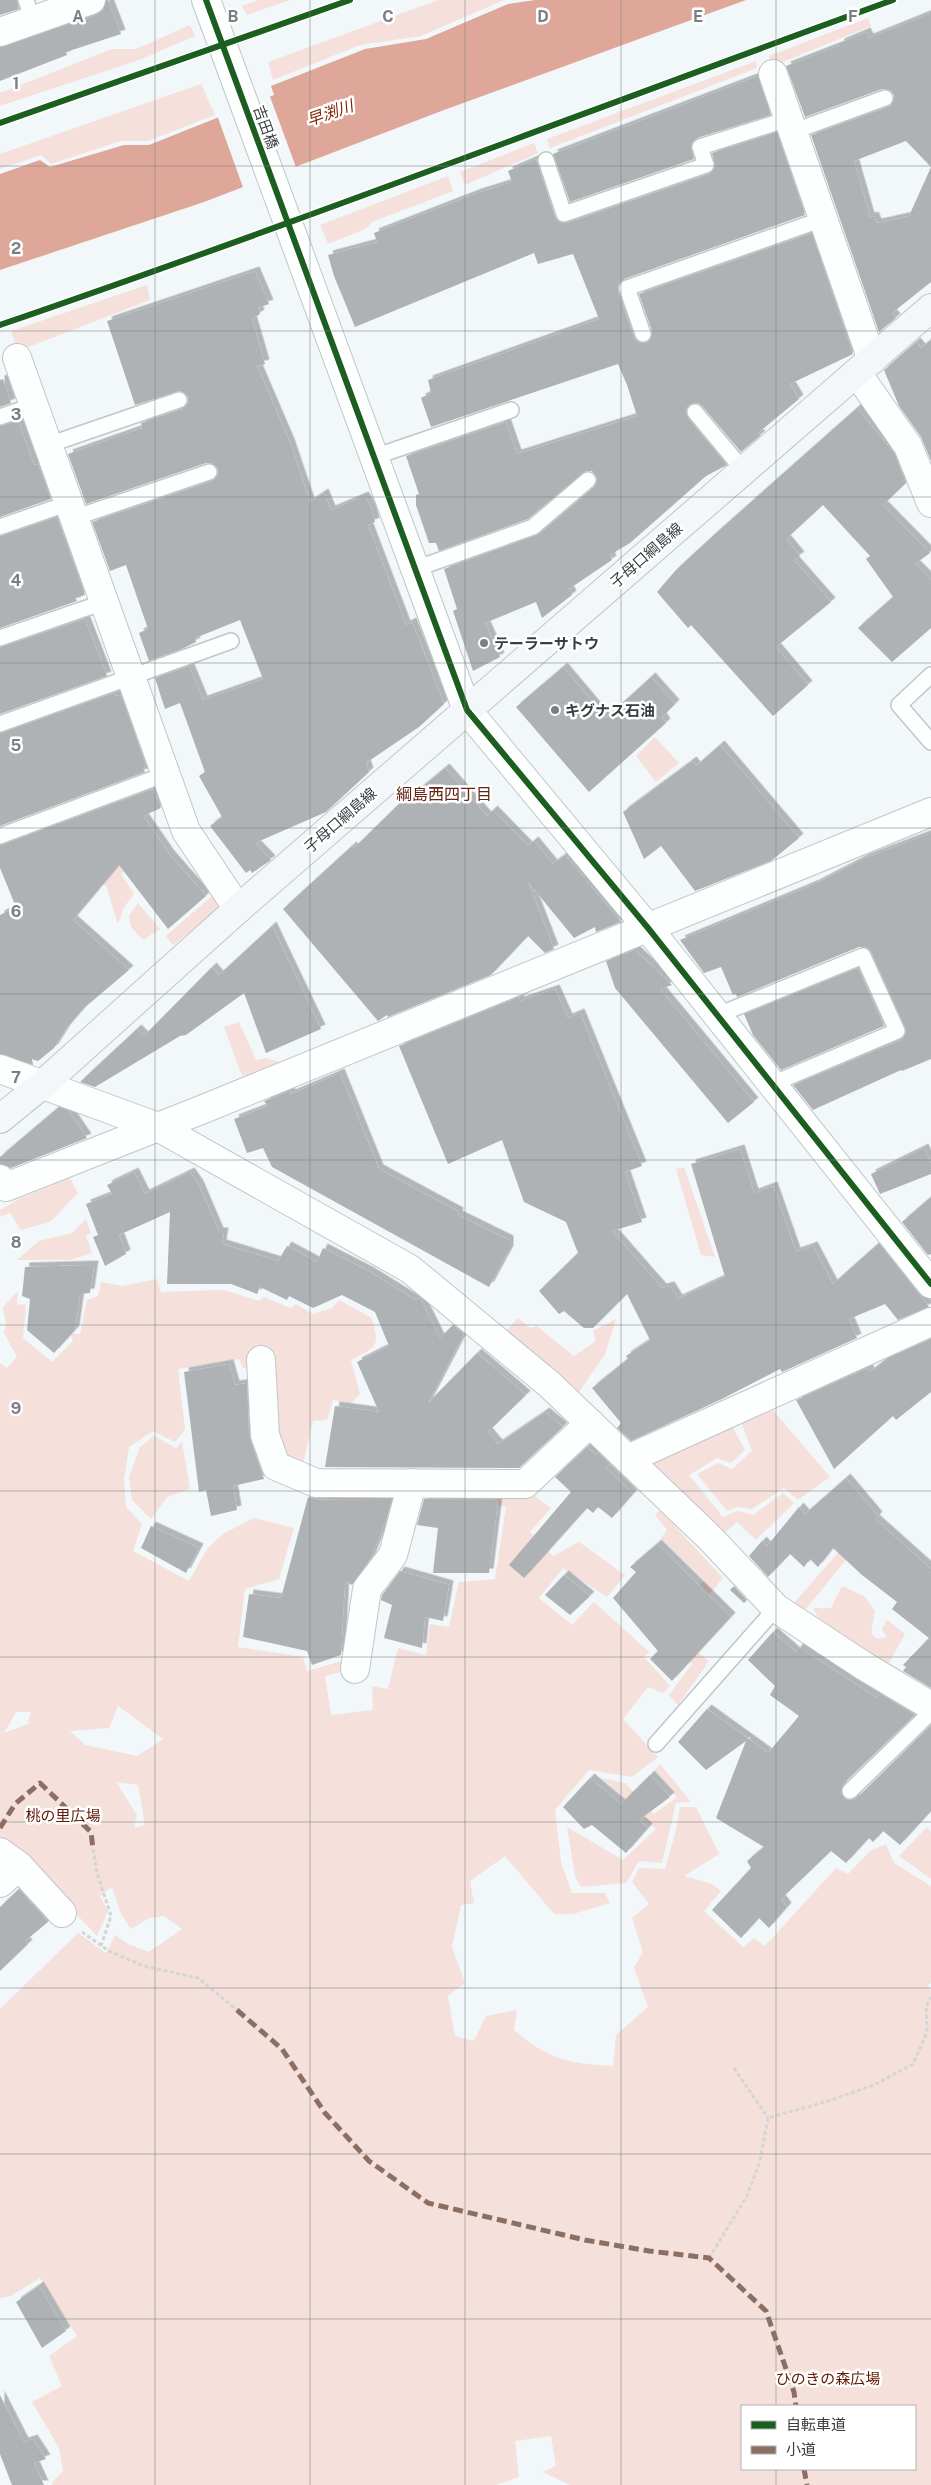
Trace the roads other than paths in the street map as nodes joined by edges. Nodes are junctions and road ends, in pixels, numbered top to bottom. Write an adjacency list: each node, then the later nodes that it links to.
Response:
1 (91, 0): 3 (street)
2 (206, 0): 20 (street, 吉田橋)
3 (30, 10): 4 (street)
4 (0, 32)
5 (773, 74): 7 (street)
6 (885, 98): 7 (lane)
7 (790, 125): 8 (lane); 9 (street)
8 (546, 160)
9 (823, 219): 11 (lane); 13 (street)
10 (931, 308): 13 (main road, 子母口綱島線)
11 (643, 334)
12 (17, 358): 15 (street)
13 (864, 366): 21 (main road, 子母口綱島線); 24 (street)
14 (179, 400): 19 (lane)
15 (34, 405): 18 (lane); 19 (street)
16 (512, 410): 20 (lane)
17 (695, 412): 21 (lane)
18 (0, 417)
19 (48, 445): 25 (street)
20 (374, 458): 27 (street, 吉田橋)
21 (744, 471): 33 (main road, 子母口綱島線)
22 (209, 472): 25 (lane)
23 (588, 480): 27 (lane)
24 (931, 503)
25 (71, 510): 26 (lane); 28 (street)
26 (0, 527)
27 (415, 569): 33 (street, 吉田橋)
28 (104, 602): 29 (lane); 32 (street)
29 (0, 638)
30 (231, 641): 32 (lane)
31 (931, 675): 35 (lane)
32 (131, 678): 34 (lane); 36 (street)
33 (467, 710): 39 (main road, 子母口綱島線); 40 (street, 吉田橋)
34 (0, 724)
35 (931, 742)
36 (166, 774): 38 (lane); 39 (street)
37 (931, 812): 40 (street)
38 (0, 836)
39 (238, 909): 43 (main road, 子母口綱島線)
40 (648, 928): 41 (street, 吉田橋); 46 (street)
41 (718, 1015): 44 (street, 吉田橋); 44 (lane)
42 (0, 1069): 43 (street)
43 (43, 1084): 45 (main road, 子母口綱島線); 46 (street)
44 (772, 1084): 48 (street, 吉田橋)
45 (0, 1118)
46 (158, 1128): 47 (street); 51 (street)
47 (0, 1179)
48 (931, 1284)
49 (931, 1322): 52 (street)
50 (261, 1360): 53 (street)
51 (590, 1423): 52 (street); 53 (street)
52 (628, 1459): 54 (street)
53 (412, 1483): 55 (street)
54 (776, 1608): 56 (street); 58 (lane)
55 (355, 1670)
56 (931, 1706)
57 (931, 1712): 59 (lane)
58 (656, 1744)
59 (850, 1791)
60 (6, 1867): 61 (street)
61 (62, 1912)

